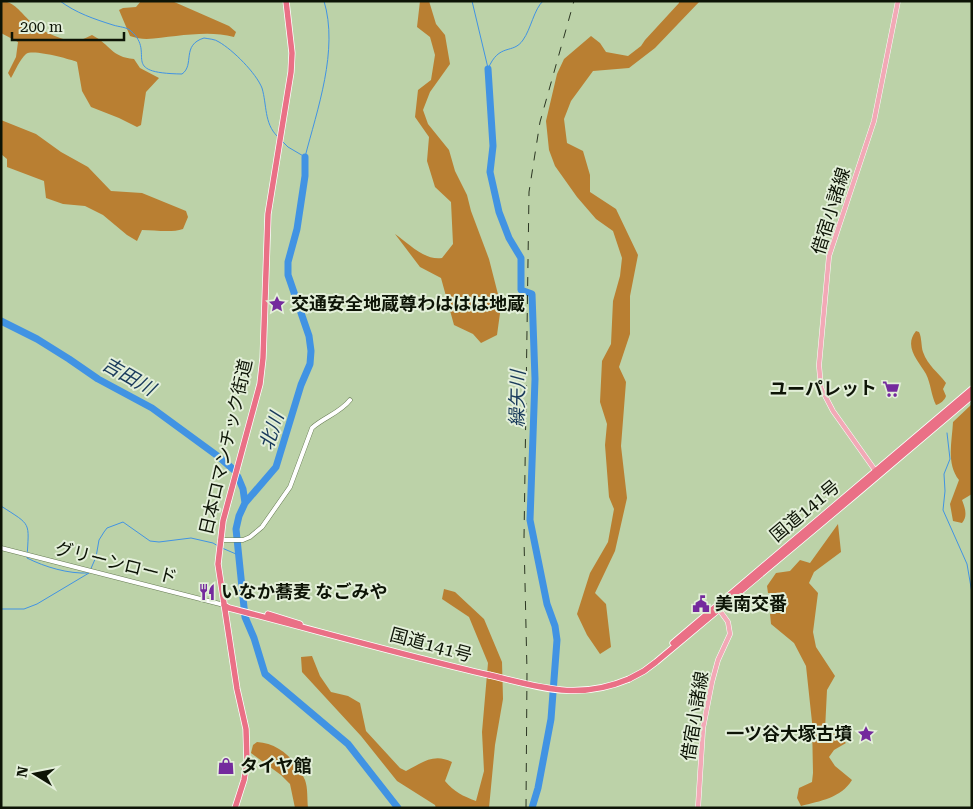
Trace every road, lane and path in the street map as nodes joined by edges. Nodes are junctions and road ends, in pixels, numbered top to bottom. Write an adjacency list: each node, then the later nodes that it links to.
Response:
1 (286, 1): 7 (highway, 日本ロマンチック街道)
2 (898, 1): 6 (main road, 借宿小諸線)
3 (972, 389): 6 (highway, 国道141号)
4 (972, 396): 6 (highway, 国道141号)
5 (350, 400): 7 (street)
6 (877, 473): 10 (highway, 国道141号)
7 (220, 540): 9 (highway, 日本ロマンチック街道)
8 (1, 548): 9 (street, グリーンロード)
9 (224, 604): 10 (highway, 国道141号, bridge); 11 (highway, 日本ロマンチック街道)
10 (717, 607): 12 (main road, 借宿小諸線)
11 (235, 808)
12 (698, 808)

